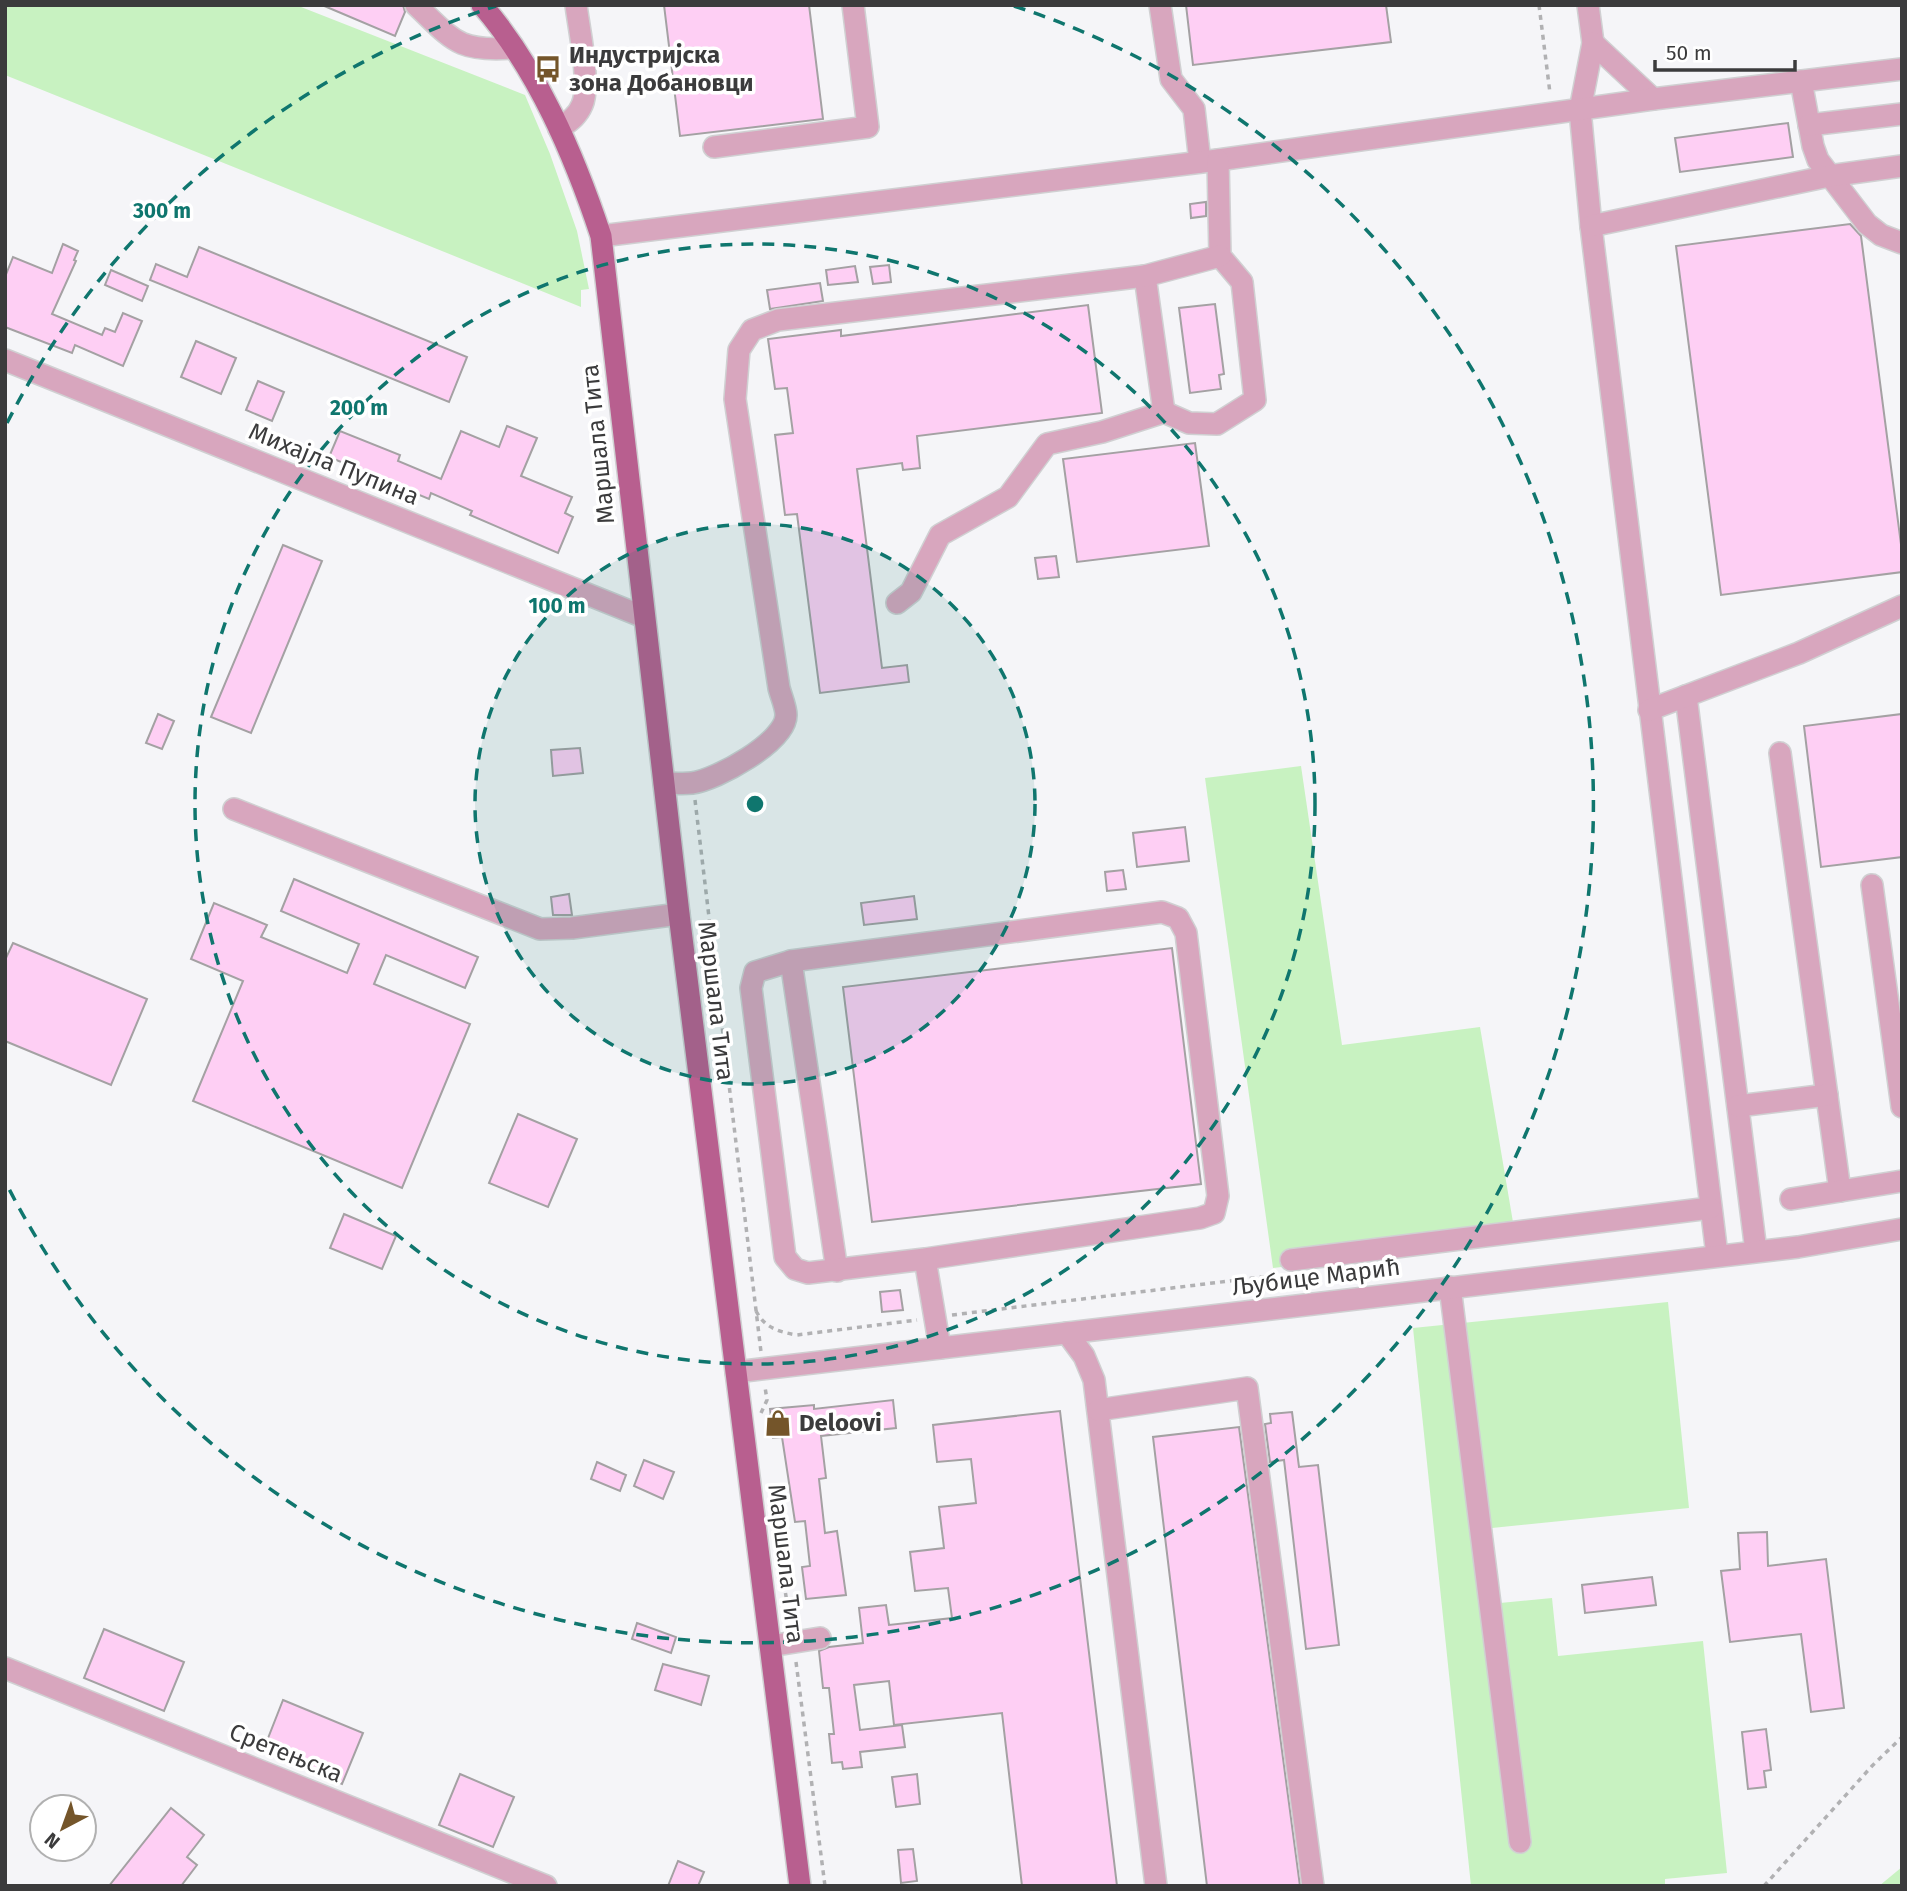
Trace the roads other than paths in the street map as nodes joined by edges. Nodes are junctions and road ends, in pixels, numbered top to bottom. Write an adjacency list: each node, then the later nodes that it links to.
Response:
1 (416, 5): 8 (street)
2 (482, 5): 8 (main road, Маршала Тита)
3 (576, 5): 15 (street)
4 (853, 5): 16 (street)
5 (1160, 5): 17 (street)
6 (1588, 5): 7 (street)
7 (1593, 43): 11 (street); 12 (street)
8 (513, 48): 15 (main road, Маршала Тита)
9 (1902, 69): 10 (street)
10 (1801, 81): 11 (street); 14 (street)
11 (1653, 99): 12 (street)
12 (1580, 110): 17 (street); 20 (street)
13 (1902, 114): 14 (street)
14 (1809, 125): 19 (street)
15 (559, 129): 21 (main road, Маршала Тита)
16 (714, 147)
17 (1209, 161): 21 (street); 23 (street)
18 (1902, 166): 19 (street)
19 (1829, 176): 20 (street); 22 (street)
20 (1591, 226): 31 (street)
21 (601, 236): 29 (main road, Маршала Тита)
22 (1902, 243)
23 (1220, 256): 24 (street); 26 (street)
24 (1145, 276): 26 (street); 33 (street)
25 (5, 360): 29 (street, Михајла Пупина)
26 (1164, 412): 27 (street)
27 (897, 603)
28 (1902, 606): 30 (street)
29 (644, 617): 33 (main road, Маршала Тита)
30 (1686, 696): 31 (street); 37 (street)
31 (1649, 710): 39 (street)
32 (1780, 753): 40 (street)
33 (664, 783): 36 (main road, Маршала Тита)
34 (234, 809): 36 (street)
35 (1872, 885): 42 (street)
36 (679, 914): 56 (main road, Маршала Тита)
37 (1719, 960): 39 (street); 41 (street)
38 (791, 961): 50 (street); 52 (street); 52 (street)
39 (1680, 963): 46 (street)
40 (1827, 1095): 41 (street); 44 (street)
41 (1738, 1106): 48 (street)
42 (1902, 1107)
43 (1902, 1181): 44 (street)
44 (1840, 1191): 45 (street)
45 (1791, 1199)
46 (1710, 1208): 49 (street); 51 (street)
47 (1902, 1229): 48 (street, Љубице Марић)
48 (1756, 1251): 49 (street, Љубице Марић)
49 (1717, 1255): 53 (street, Љубице Марић)
50 (925, 1259): 52 (street); 55 (street)
51 (1284, 1267)
52 (836, 1270)
53 (1450, 1287): 54 (street, Љубице Марић); 61 (street)
54 (1067, 1333): 55 (street, Љубице Марић); 57 (street)
55 (940, 1348): 56 (street, Љубице Марић)
56 (736, 1372): 59 (main road, Маршала Тита)
57 (1098, 1410): 64 (street); 65 (street)
58 (820, 1639): 59 (street)
59 (770, 1646): 63 (main road, Маршала Тита)
60 (5, 1668): 62 (street, Сретењска)
61 (1520, 1842)
62 (546, 1886)
63 (800, 1886)
64 (1156, 1886)
65 (1313, 1886)

